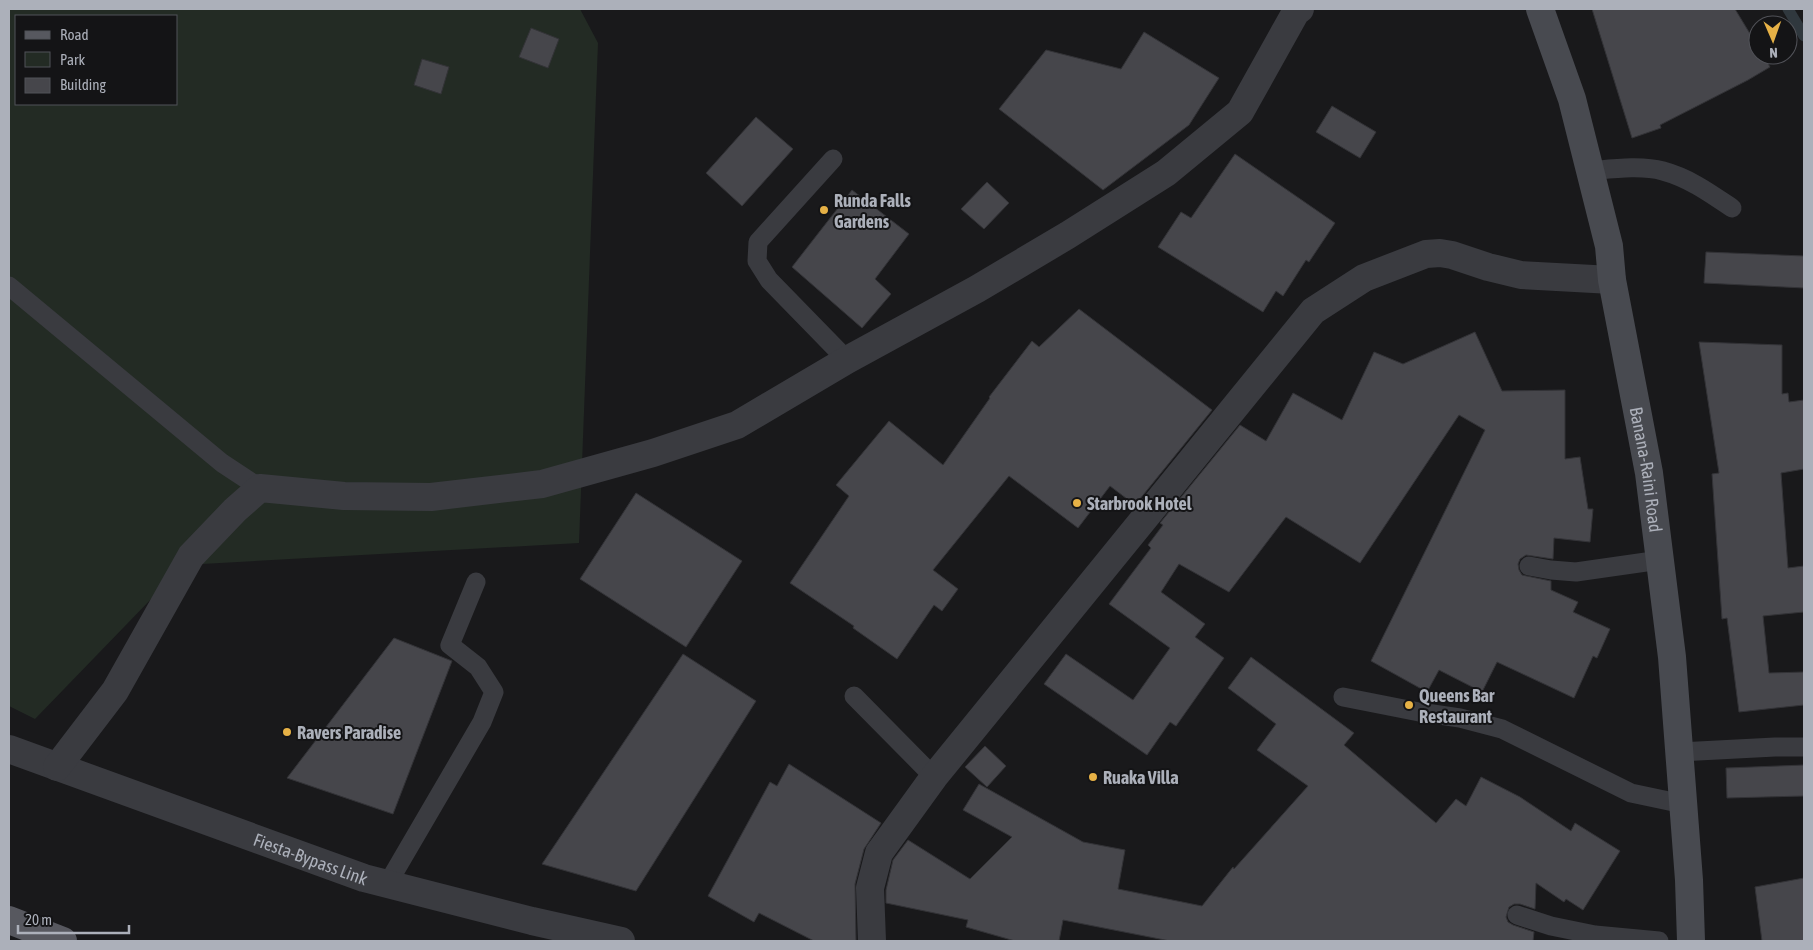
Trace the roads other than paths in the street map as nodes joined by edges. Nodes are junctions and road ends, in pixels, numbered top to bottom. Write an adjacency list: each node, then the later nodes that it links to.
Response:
1 (1297, 9): 8 (street)
2 (1540, 9): 4 (main road, Banana-Raini Road)
3 (833, 160): 8 (lane)
4 (1589, 171): 5 (lane); 6 (main road, Banana-Raini Road)
5 (1732, 208)
6 (1612, 280): 10 (main road, Banana-Raini Road); 19 (street)
7 (9, 286): 9 (lane)
8 (847, 360): 9 (street)
9 (260, 488): 18 (street)
10 (1660, 560): 11 (lane); 17 (main road, Banana-Raini Road)
11 (1530, 566)
12 (476, 582): 21 (lane)
13 (854, 696): 19 (lane)
14 (1343, 697): 20 (lane)
15 (1804, 747): 17 (lane)
16 (9, 749): 18 (street, Fiesta-Bypass Link)
17 (1679, 752): 20 (main road, Banana-Raini Road)
18 (57, 767): 21 (street, Fiesta-Bypass Link)
19 (934, 777): 26 (street)
20 (1684, 804): 28 (main road, Banana-Raini Road)
21 (388, 883): 25 (street, Fiesta-Bypass Link)
22 (1517, 915): 27 (lane)
23 (9, 920): 24 (main road)
24 (63, 941)
25 (621, 941)
26 (872, 941)
27 (1659, 941)
28 (1691, 941)

